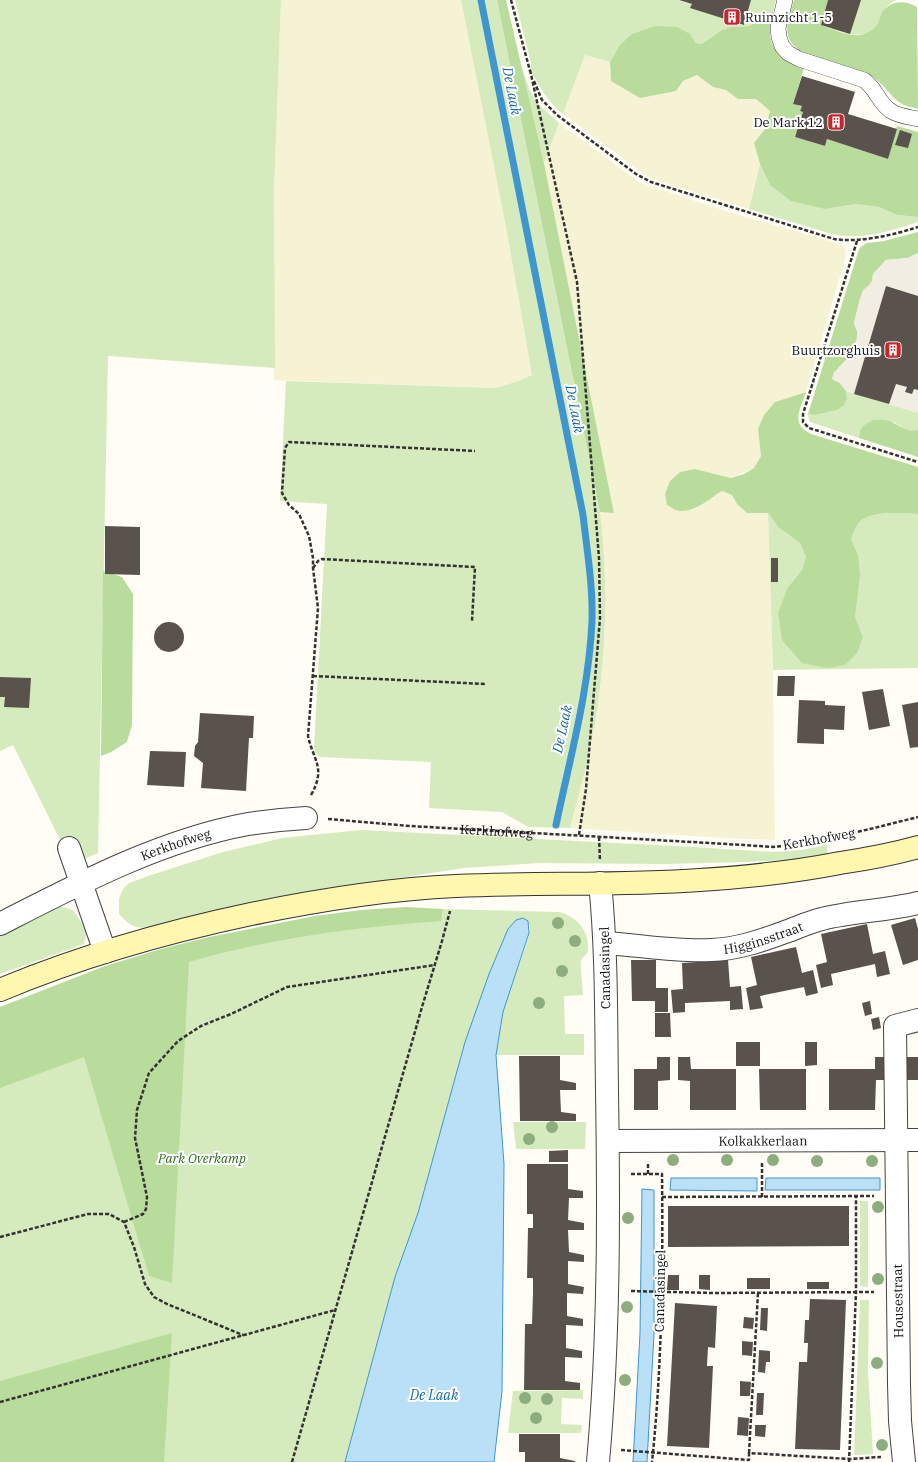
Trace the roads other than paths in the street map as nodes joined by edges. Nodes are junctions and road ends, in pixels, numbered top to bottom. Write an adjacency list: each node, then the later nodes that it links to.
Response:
1 (785, 0): 2 (lane)
2 (918, 119)
3 (302, 818): 6 (street, Kerkhofweg)
4 (918, 847): 7 (street, Kerkhofweg)
5 (69, 848): 6 (street)
6 (82, 883): 9 (street, Kerkhofweg); 11 (street)
7 (600, 883): 10 (street, Canadasingel); 11 (street, Kerkhofweg)
8 (918, 903): 10 (street, Higginsstraat)
9 (0, 924)
10 (605, 943): 15 (street, Canadasingel)
11 (105, 952): 12 (street, Kerkhofweg)
12 (0, 990)
13 (918, 1020): 14 (street, Housestraat)
14 (908, 1140): 15 (street, Kolkakkerlaan); 16 (street, Housestraat)
15 (608, 1141): 17 (street, Canadasingel)
16 (903, 1458)
17 (598, 1462)

